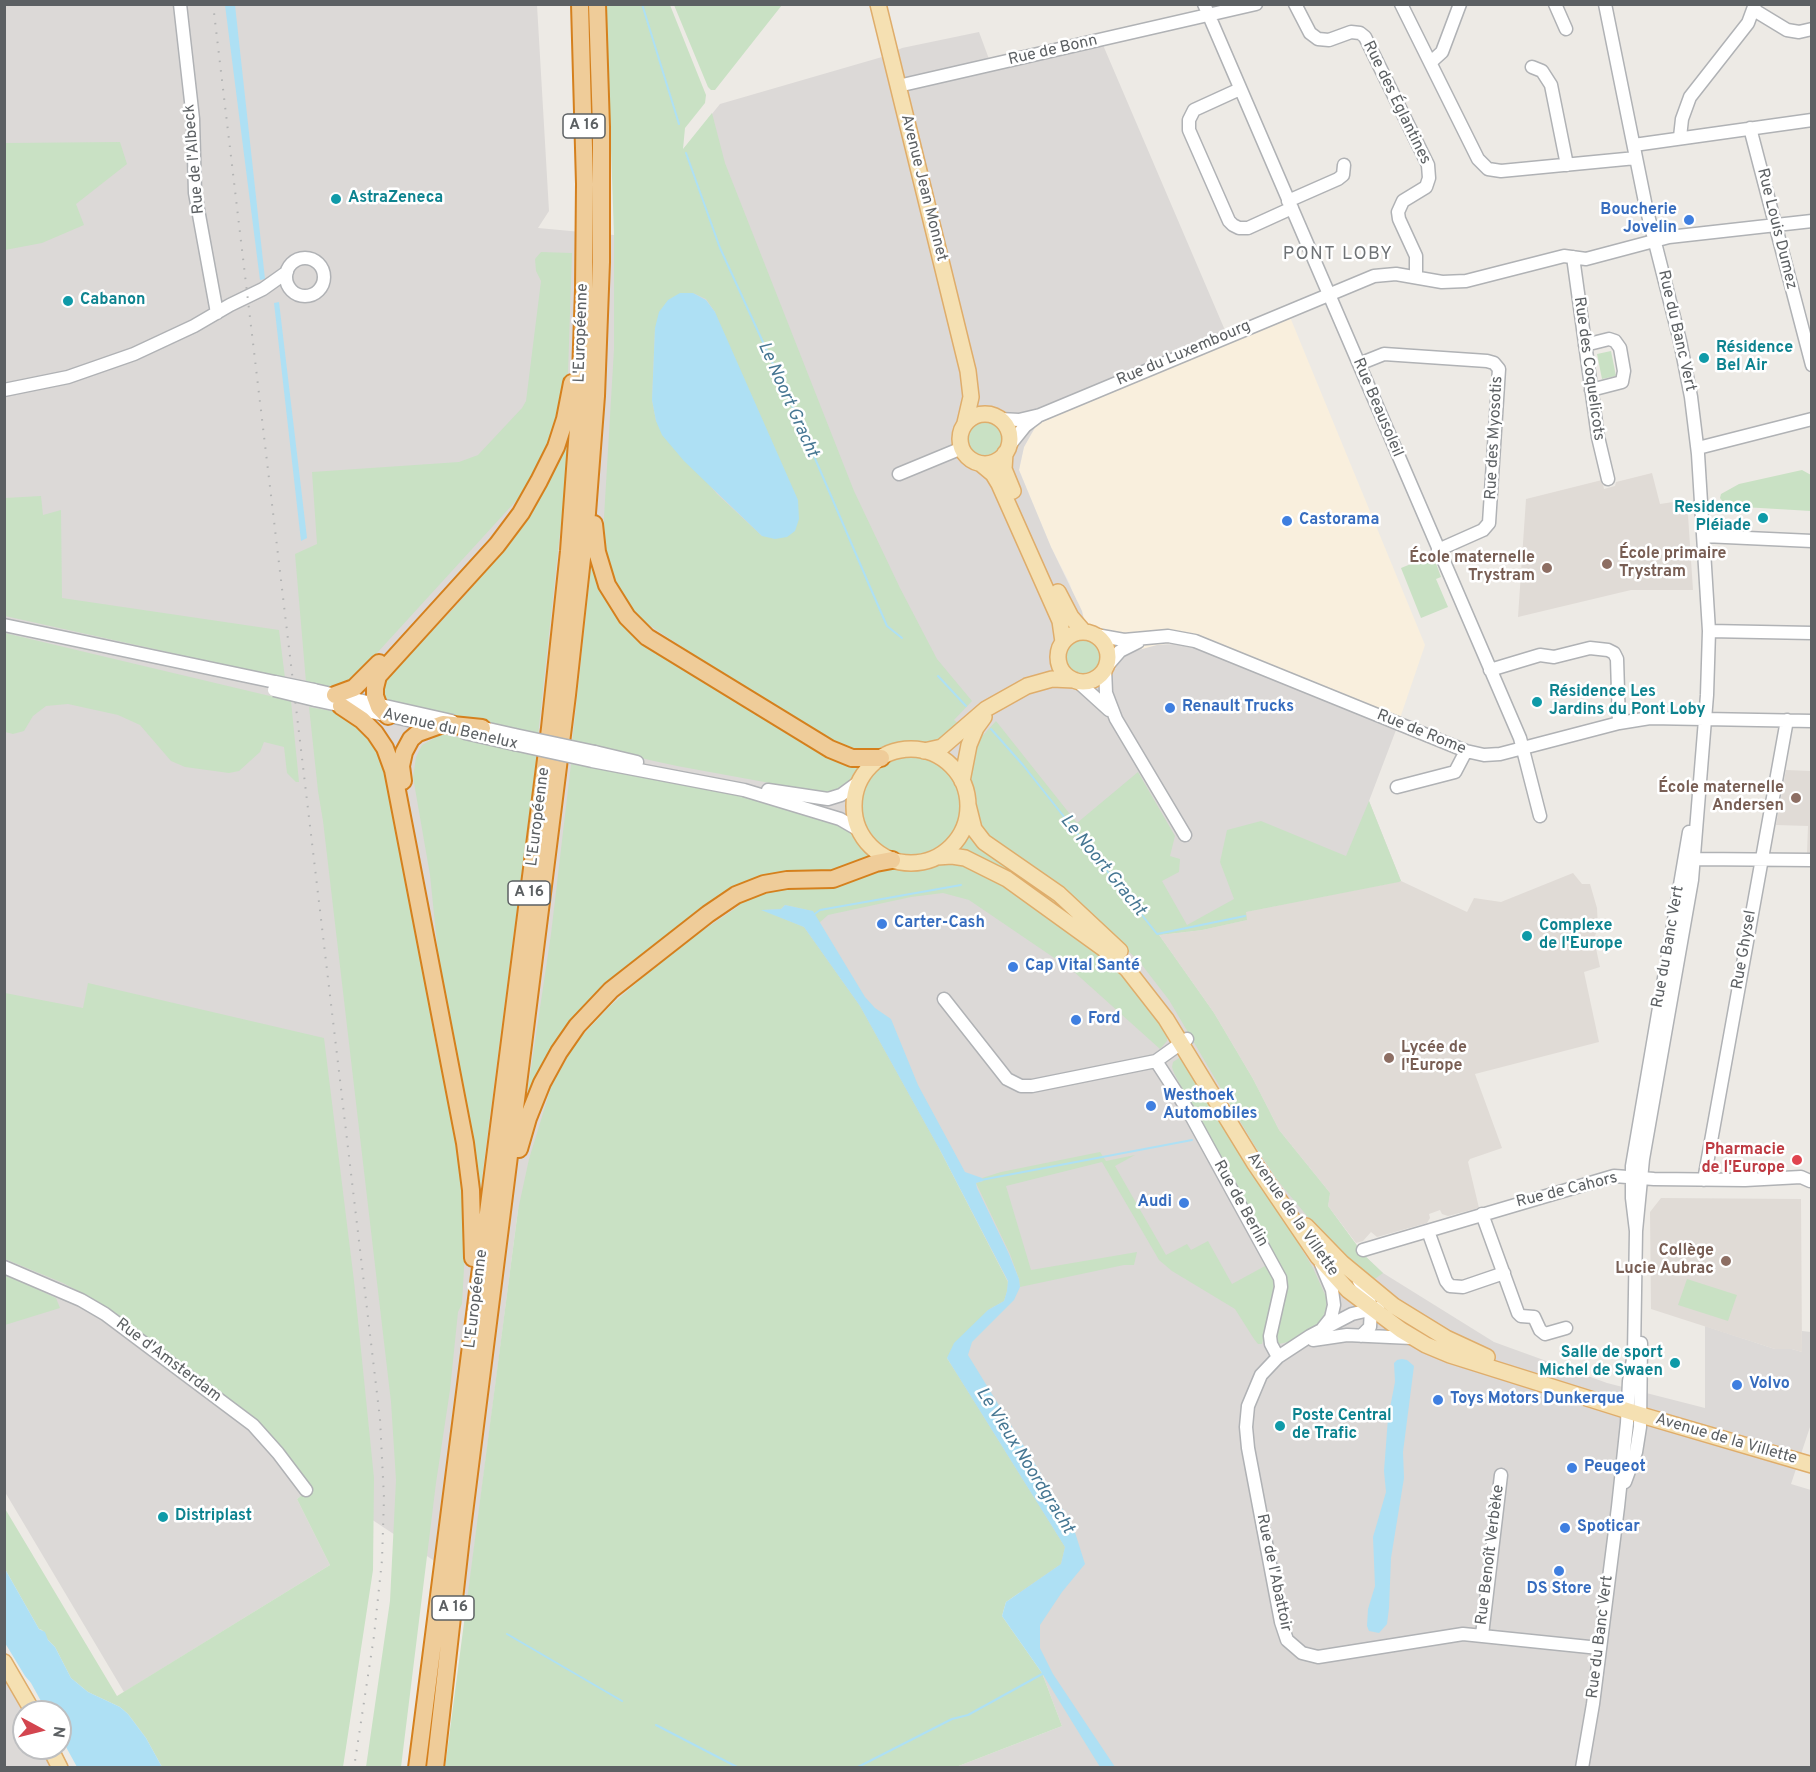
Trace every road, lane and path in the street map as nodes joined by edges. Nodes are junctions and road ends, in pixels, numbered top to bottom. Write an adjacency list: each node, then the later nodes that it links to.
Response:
1 (180, 4): 37 (street, Rue de l'Albeck)
2 (580, 4): 30 (highway, L'Européenne / A 16)
3 (597, 4): 38 (highway, L'Européenne / A 16)
4 (878, 4): 17 (main road, Avenue Jean Monnet)
5 (1256, 4): 12 (street)
6 (1295, 4): 33 (street, Rue des Églantines)
7 (1401, 4): 15 (street)
8 (1460, 4): 15 (street)
9 (1555, 4): 13 (street)
10 (1605, 4): 22 (street, Rue du Banc Vert)
11 (1754, 8): 14 (street); 21 (street)
12 (1206, 10): 17 (street, Rue de Bonn); 18 (street, Rue Beausoleil)
13 (1566, 29)
14 (1812, 29)
15 (1431, 62): 25 (street)
16 (1532, 67): 25 (street)
17 (898, 86): 42 (main road, Avenue Jean Monnet)
18 (1240, 89): 26 (street, Rue Beausoleil); 26 (street)
19 (1812, 120): 20 (street)
20 (1750, 128): 21 (street); 28 (street, Rue Louis Dumez)
21 (1680, 138): 22 (street)
22 (1634, 145): 23 (street, Rue du Banc Vert)
23 (1636, 158): 25 (street); 29 (street, Rue du Banc Vert)
24 (1344, 165): 26 (street)
25 (1567, 165)
26 (1290, 205): 36 (street, Rue Beausoleil)
27 (1812, 221): 28 (street, Rue du Luxembourg)
28 (1775, 225): 29 (street, Rue du Luxembourg); 41 (street, Rue Louis Dumez)
29 (1654, 241): 31 (street, Rue du Luxembourg); 50 (street, Rue du Banc Vert)
30 (585, 248): 55 (highway); 127 (highway, L'Européenne / A 16)
31 (1573, 257): 33 (street, Rue du Luxembourg); 39 (street, Rue des Coquelicots)
32 (287, 272): 34 (street); 35 (street); 35 (street)
33 (1416, 277): 36 (street, Rue du Luxembourg)
34 (263, 289): 35 (street); 37 (street)
35 (295, 293)
36 (1328, 294): 40 (street, Rue Beausoleil); 45 (street, Rue du Luxembourg)
37 (217, 312): 43 (street)
38 (599, 328): 84 (highway); 121 (highway, L'Européenne / A 16)
39 (1585, 345): 44 (street, Rue des Coquelicots); 44 (street)
40 (1359, 364): 58 (street, Rue Beausoleil); 58 (street, Rue des Myosotis)
41 (1812, 365)
42 (968, 371): 46 (main road, Avenue Jean Monnet); 48 (main road, Avenue Jean Monnet)
43 (4, 390)
44 (1591, 390): 54 (street, Rue des Coquelicots)
45 (1040, 415): 46 (street, Rue du Luxembourg); 51 (street, Rue du Luxembourg)
46 (997, 417): 48 (main road); 51 (main road)
47 (1812, 419): 50 (street)
48 (965, 423): 49 (main road)
49 (962, 448): 52 (main road); 53 (street)
50 (1698, 448): 56 (street, Rue du Banc Vert)
51 (1007, 450): 52 (main road); 61 (main road)
52 (981, 464): 64 (main road)
53 (899, 474)
54 (1608, 479)
55 (534, 491): 69 (highway); 71 (highway)
56 (1704, 536): 57 (street); 60 (street, Rue du Banc Vert)
57 (1812, 541)
58 (1438, 550): 66 (street, Rue Beausoleil)
59 (4, 625): 69 (street, Avenue du Benelux, bridge)
60 (1709, 631): 62 (street); 73 (street, Rue du Banc Vert)
61 (1090, 633): 63 (street, Rue de Rome); 64 (main road); 65 (main road)
62 (1812, 633)
63 (1148, 638): 65 (street, Rue de Rome); 82 (street, Rue de Rome)
64 (1061, 647): 67 (main road); 68 (main road)
65 (1106, 667): 67 (main road); 72 (street)
66 (1490, 670): 76 (street); 80 (street, Rue Beausoleil)
67 (1075, 680): 68 (main road); 72 (street)
68 (1028, 686): 70 (main road)
69 (338, 700): 71 (street, Avenue du Benelux); 97 (highway)
70 (1000, 700): 81 (main road); 86 (main road)
71 (383, 710): 77 (street, Avenue du Benelux); 78 (street, Avenue du Benelux)
72 (1116, 719): 91 (street)
73 (1701, 719): 74 (street, Rue de Rome); 76 (street, Rue de Rome); 93 (street, Rue du Banc Vert); 101 (street, Rue du Banc Vert)
74 (1787, 720): 75 (street, Rue de Rome); 95 (street, Rue Ghysel)
75 (1812, 721)
76 (1619, 723): 80 (street, Rue de Rome)
77 (435, 726): 78 (highway); 79 (street, Avenue du Benelux); 97 (highway)
78 (482, 728): 79 (street, Avenue du Benelux)
79 (514, 739): 83 (street, Avenue du Benelux, bridge)
80 (1524, 748): 82 (street, Rue de Rome); 89 (street, Rue Beausoleil)
81 (923, 751): 84 (main road); 86 (main road)
82 (1466, 751): 87 (street)
83 (593, 757): 85 (street, Avenue du Benelux); 90 (street, Avenue du Benelux)
84 (881, 758): 85 (main road)
85 (860, 781): 90 (main road)
86 (962, 781): 88 (main road)
87 (1397, 788)
88 (968, 805): 92 (main road); 99 (main road, Avenue de la Villette)
89 (1540, 816)
90 (859, 830): 94 (main road)
91 (1185, 835)
92 (937, 857): 94 (main road); 99 (main road, Avenue de la Villette)
93 (1694, 859): 95 (street); 101 (street, Rue du Banc Vert)
94 (892, 860): 121 (highway)
95 (1762, 860): 96 (street); 102 (street, Rue Ghysel)
96 (1812, 860)
97 (434, 976): 127 (highway)
98 (944, 999): 100 (street)
99 (1184, 1042): 100 (street); 107 (main road, Avenue de la Villette); 109 (main road, Avenue de la Villette)
100 (1156, 1061): 119 (street, Rue de Berlin)
101 (1637, 1178): 102 (street, Rue de Cahors); 104 (street, Rue de Cahors); 111 (street, Rue du Banc Vert)
102 (1704, 1180): 103 (street, Rue de Cahors)
103 (1811, 1182)
104 (1482, 1214): 105 (street, Rue de Cahors); 110 (street)
105 (1428, 1231): 106 (street, Rue de Cahors); 110 (street)
106 (1363, 1250)
107 (1318, 1257): 112 (main road, Avenue de la Villette); 115 (street)
108 (4, 1267): 125 (street, Rue d'Amsterdam)
109 (1354, 1273): 112 (street); 113 (main road, Avenue de la Villette)
110 (1504, 1273): 114 (street)
111 (1636, 1302): 120 (street, Rue du Banc Vert); 120 (street, Rue du Banc Vert)
112 (1371, 1309): 113 (street, Rue de l'Abattoir); 115 (street, Rue de l'Abattoir); 116 (street); 117 (main road, Avenue de la Villette)
113 (1405, 1313): 120 (main road, Avenue de la Villette)
114 (1566, 1328)
115 (1320, 1331): 118 (street, Rue de l'Abattoir)
116 (1361, 1336): 117 (street, Rue de l'Abattoir); 118 (street, Rue de l'Abattoir)
117 (1414, 1338): 120 (main road, Avenue de la Villette)
118 (1293, 1347): 119 (street, Rue de l'Abattoir)
119 (1278, 1357): 128 (street, Rue de l'Abattoir)
120 (1635, 1408): 122 (main road, Avenue de la Villette); 123 (main road, Avenue de la Villette); 126 (street, Rue du Banc Vert); 126 (street, Rue du Banc Vert)
121 (472, 1449): 133 (highway, L'Européenne / A 16)
122 (1812, 1456)
123 (1812, 1465)
124 (1501, 1475): 128 (street, Rue Benoît Verbèke)
125 (306, 1490)
126 (1618, 1507): 129 (street, Rue du Banc Vert)
127 (446, 1537): 132 (highway, L'Européenne / A 16)
128 (1482, 1635): 129 (street, Rue de l'Abattoir)
129 (1599, 1648): 134 (street, Rue du Banc Vert)
130 (4, 1662): 131 (main road)
131 (26, 1700)
132 (417, 1767)
133 (435, 1767)
134 (1582, 1767)

